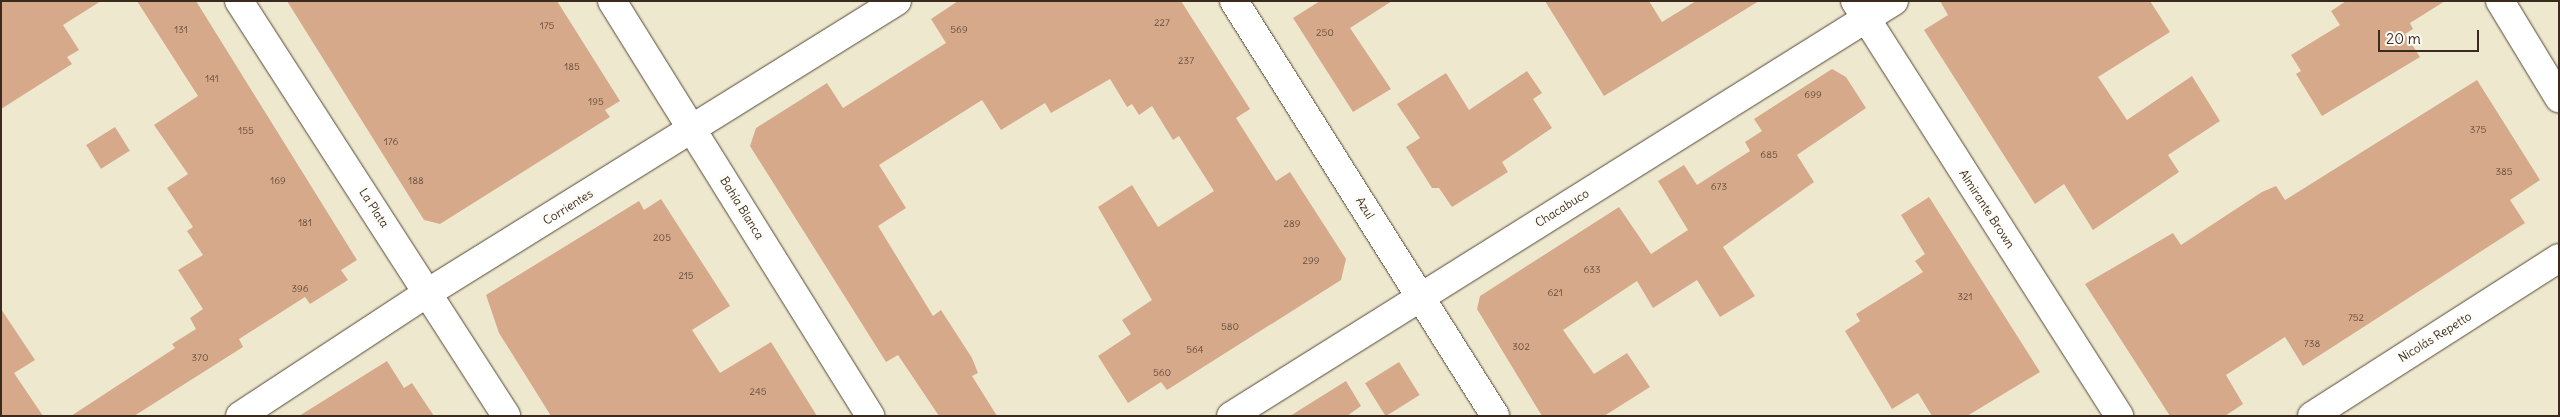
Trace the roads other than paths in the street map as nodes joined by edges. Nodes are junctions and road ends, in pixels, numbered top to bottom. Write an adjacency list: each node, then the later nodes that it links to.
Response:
1 (239, 1): 11 (street, La Plata)
2 (612, 1): 9 (street, Bahía Blanca)
3 (897, 1): 9 (street, Corrientes)
4 (1234, 1): 12 (street, Azul)
5 (1894, 1): 7 (street, Chacabuco)
6 (2500, 1): 8 (street)
7 (1860, 10): 12 (street, Chacabuco); 18 (street, Almirante Brown)
8 (2559, 98)
9 (694, 129): 11 (street, Corrientes); 15 (street, Bahía Blanca)
10 (2559, 258): 19 (street, Nicolás Repetto)
11 (429, 292): 13 (street, Corrientes); 14 (street, La Plata)
12 (1421, 296): 16 (street, Chacabuco); 17 (street, Azul)
13 (240, 416)
14 (506, 416)
15 (870, 416)
16 (1231, 416)
17 (1495, 416)
18 (2119, 416)
19 (2312, 416)

